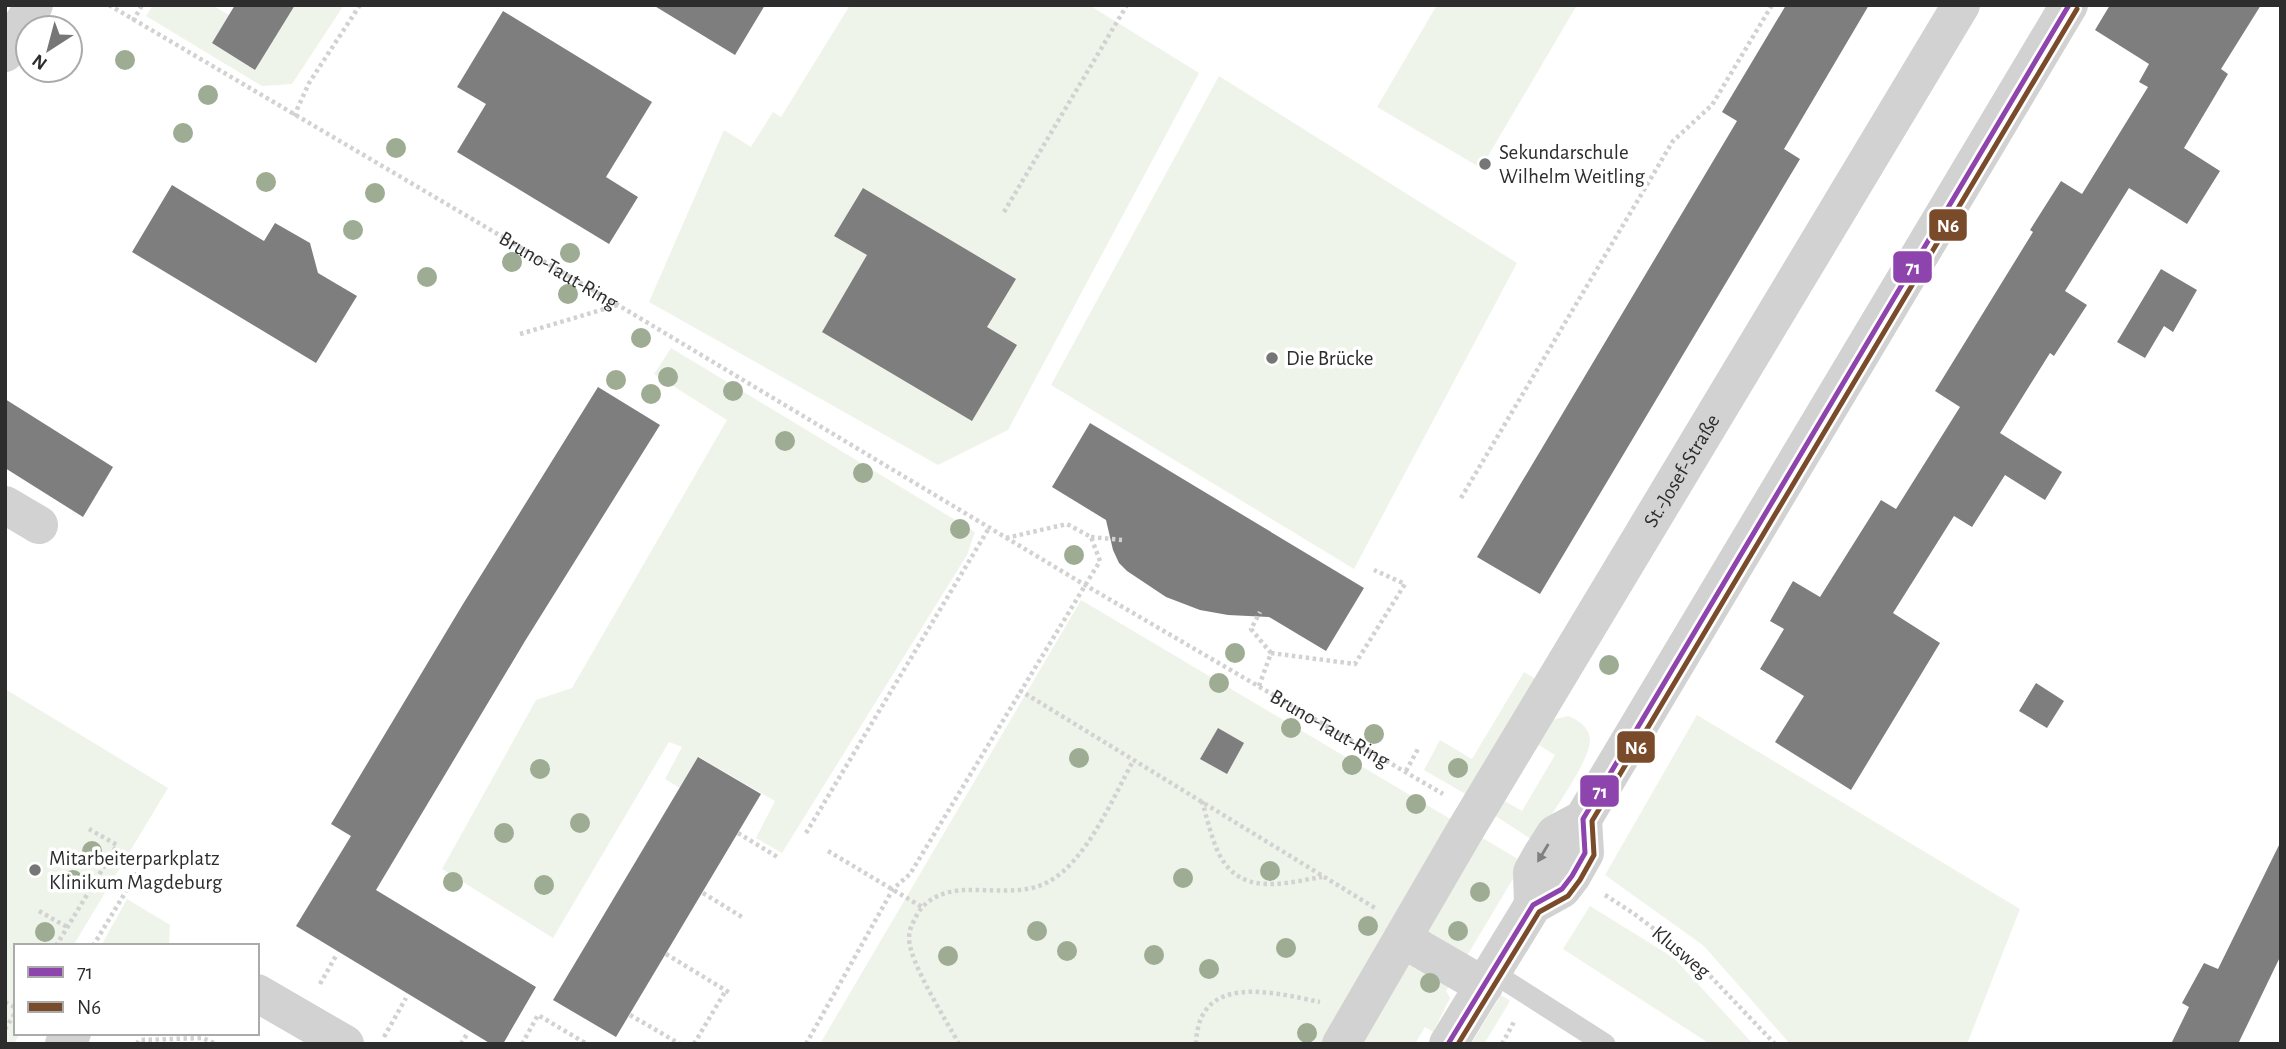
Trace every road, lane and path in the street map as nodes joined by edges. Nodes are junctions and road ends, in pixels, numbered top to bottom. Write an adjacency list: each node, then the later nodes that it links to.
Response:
1 (34, 5): 10 (street)
2 (109, 5): 9 (path, Bruno-Taut-Ring)
3 (142, 5): 9 (path)
4 (359, 5): 11 (path)
5 (1127, 5): 12 (path)
6 (1772, 5): 15 (path)
7 (1961, 5): 32 (street, St.-Josef-Straße)
8 (2069, 5): 33 (street)
9 (133, 20): 11 (path, Bruno-Taut-Ring)
10 (5, 53)
11 (294, 116): 13 (path, Bruno-Taut-Ring)
12 (1004, 212)
13 (618, 305): 14 (path); 18 (path, Bruno-Taut-Ring)
14 (520, 334)
15 (1461, 498)
16 (5, 505): 17 (street)
17 (39, 525)
18 (989, 528): 20 (path, Bruno-Taut-Ring); 36 (path)
19 (1091, 537): 20 (path); 21 (path); 23 (path)
20 (1006, 538): 23 (path, Bruno-Taut-Ring)
21 (1122, 540)
22 (1374, 570): 25 (path)
23 (1085, 585): 26 (path, Bruno-Taut-Ring); 27 (path)
24 (1260, 612): 25 (path)
25 (1271, 653): 26 (path)
26 (1259, 686): 30 (path, Bruno-Taut-Ring)
27 (1021, 691): 29 (path); 42 (path)
28 (1418, 749): 30 (path)
29 (1133, 761): 31 (path); 45 (path)
30 (1406, 771): 32 (path, Bruno-Taut-Ring)
31 (1202, 801): 41 (path); 41 (path)
32 (1475, 814): 50 (street, St.-Josef-Straße)
33 (1583, 819): 40 (street); 44 (street, one-way to 44)
34 (89, 829): 49 (path)
35 (738, 833): 38 (path)
36 (806, 833)
37 (828, 850): 42 (path)
38 (779, 858)
39 (137, 873): 52 (path)
40 (1572, 876): 44 (street); 79 (path, Klusweg)
41 (1323, 877): 46 (path)
42 (893, 889): 45 (path); 73 (path)
43 (702, 893): 48 (path)
44 (1533, 905): 55 (street)
45 (922, 907): 74 (path)
46 (1377, 909)
47 (40, 911): 49 (path)
48 (742, 917)
49 (67, 927): 51 (path)
50 (1403, 939): 55 (street); 59 (street, St.-Josef-Straße)
51 (57, 944)
52 (94, 944)
53 (337, 954): 56 (path)
54 (666, 954): 72 (path)
55 (1488, 979): 77 (street); 78 (lane)
56 (314, 993)
57 (259, 994): 66 (street)
58 (406, 998): 67 (path)
59 (1362, 1008): 75 (path); 76 (street, St.-Josef-Straße)
60 (14, 1013): 62 (path)
61 (630, 1015): 71 (path)
62 (5, 1029)
63 (467, 1034): 68 (path)
64 (137, 1044): 65 (path)
65 (216, 1044)
66 (345, 1044)
67 (380, 1044)
68 (461, 1044)
69 (522, 1044): 70 (path)
70 (587, 1044)
71 (680, 1044)
72 (694, 1044)
73 (806, 1044)
74 (959, 1044)
75 (1196, 1044)
76 (1341, 1044)
77 (1448, 1044)
78 (1605, 1044)
79 (1775, 1044)

